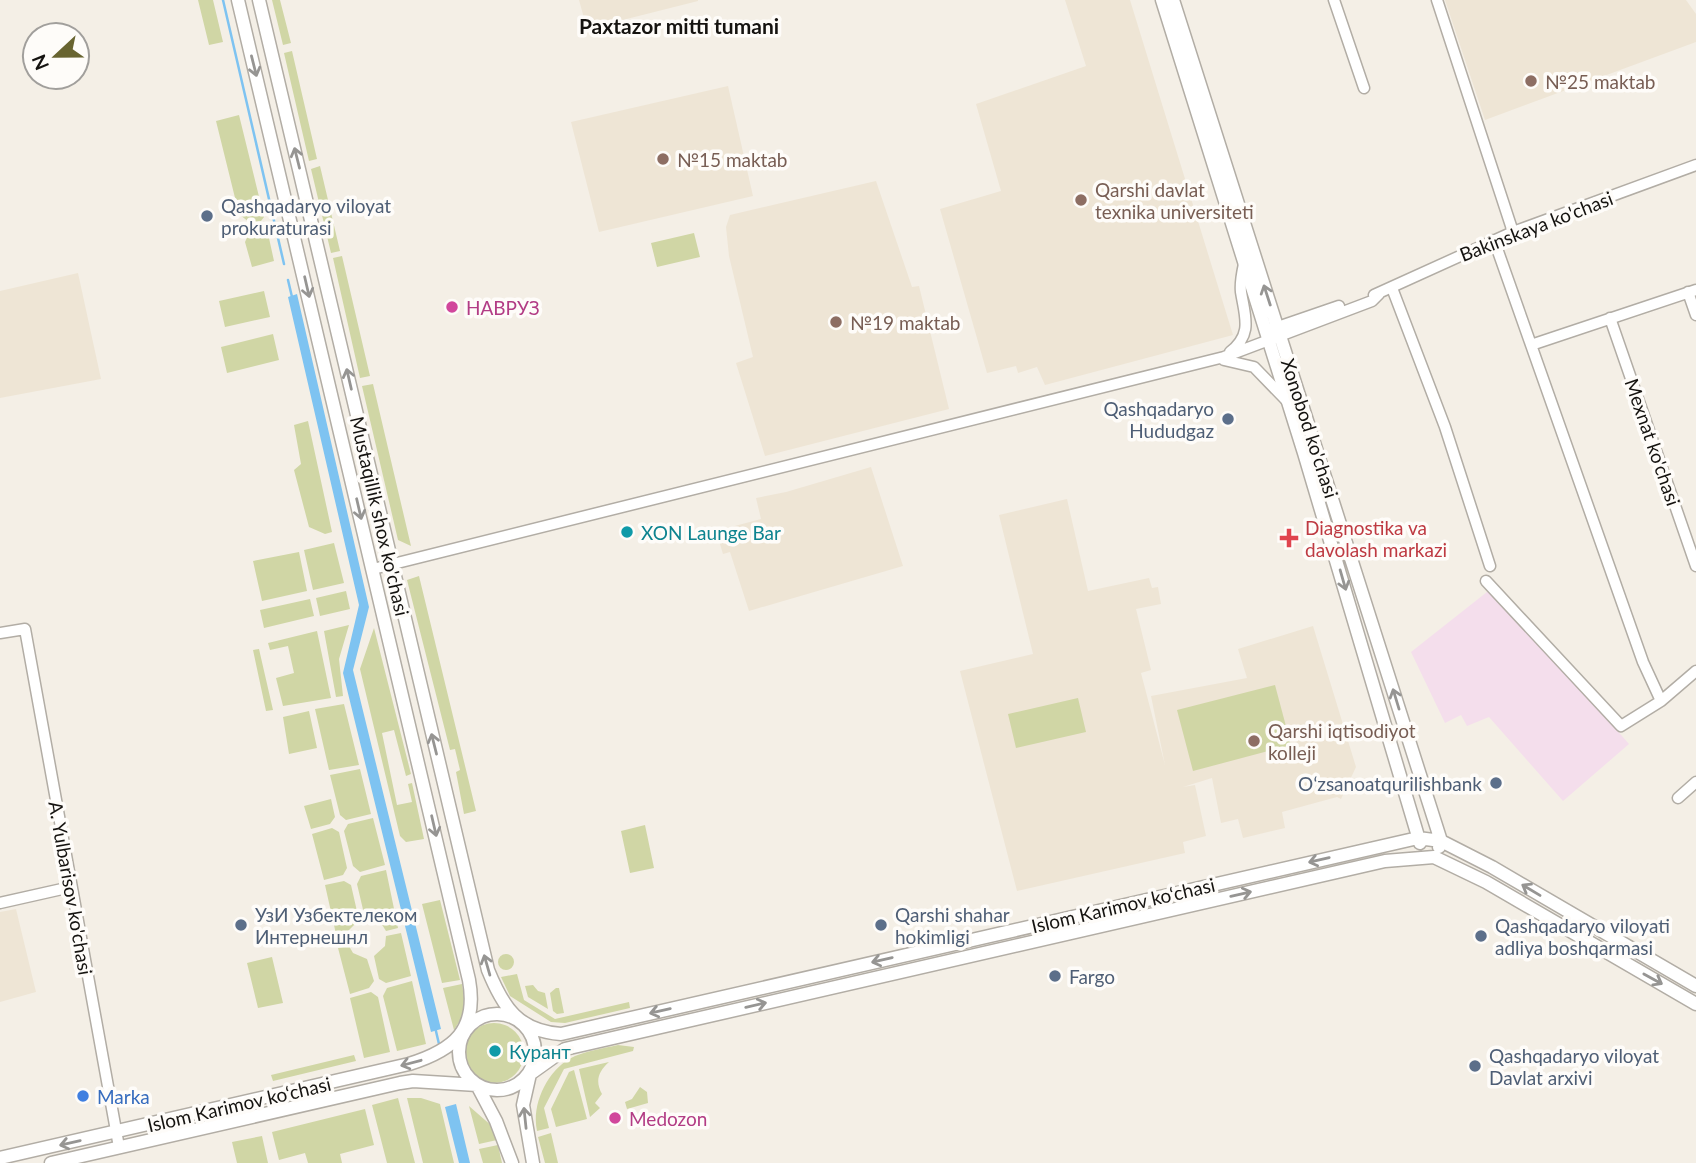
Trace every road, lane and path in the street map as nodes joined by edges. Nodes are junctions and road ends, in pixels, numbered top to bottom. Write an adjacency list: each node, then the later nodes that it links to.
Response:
1 (238, 0): 23 (main road, Mustaqillik shox ko'chasi, one-way to 23)
2 (259, 0): 20 (main road, Mustaqillik shox ko'chasi, one-way to 2)
3 (1162, 0): 11 (main road, Xonobod ko'chasi)
4 (1172, 0): 16 (main road, Xonobod ko'chasi, one-way to 4)
5 (1334, 0): 7 (street)
6 (1437, 0): 9 (street)
7 (1364, 88)
8 (1696, 165): 9 (street, Bakinskaya ko'chasi)
9 (1513, 232): 10 (street, Bakinskaya ko'chasi)
10 (1494, 240): 12 (street, Bakinskaya ko'chasi); 17 (street)
11 (1244, 261): 16 (main road, Xonobod ko'chasi); 18 (street)
12 (1392, 288): 16 (street, Bakinskaya ko'chasi); 21 (street)
13 (1692, 291): 14 (street); 15 (street)
14 (1696, 316)
15 (1610, 318): 17 (street); 22 (street, Mexnat ko'chasi)
16 (1273, 335): 18 (street, Bakinskaya ko'chasi); 19 (main road, Xonobod ko'chasi); 31 (main road, Xonobod ko'chasi, one-way to 16)
17 (1531, 345): 27 (street)
18 (1221, 358): 19 (street); 20 (street, Bakinskaya ko'chasi)
19 (1288, 403): 30 (main road, Xonobod ko'chasi, one-way to 30)
20 (390, 565): 23 (street, Bakinskaya ko'chasi); 39 (main road, Mustaqillik shox ko'chasi, one-way to 20)
21 (1490, 566)
22 (1696, 566)
23 (373, 569): 40 (main road, Mustaqillik shox ko'chasi, one-way to 40)
24 (1486, 581): 27 (street)
25 (0, 633): 33 (street, A. Yulbarisov ko'chasi)
26 (1696, 671): 27 (street)
27 (1661, 701)
28 (1696, 782): 29 (street)
29 (1678, 798)
30 (1418, 838): 31 (main road, Islom Karimov ko‘chasi); 32 (main road, Xonobod ko'chasi); 39 (main road, Islom Karimov ko‘chasi, one-way to 39)
31 (1441, 841): 32 (main road); 35 (main road, Islom Karimov ko‘chasi, one-way to 31)
32 (1430, 857): 36 (main road); 41 (main road, Islom Karimov ko‘chasi, one-way to 32)
33 (71, 887): 34 (street); 43 (street, A. Yulbarisov ko'chasi)
34 (0, 903)
35 (1613, 939): 36 (main road); 37 (main road, Islom Karimov ko‘chasi)
36 (1606, 953): 38 (main road, one-way to 38)
37 (1696, 986)
38 (1696, 1004)
39 (521, 1022): 40 (main road); 41 (main road)
40 (467, 1028): 42 (main road); 43 (main road, Islom Karimov ko‘chasi, one-way to 43)
41 (530, 1074): 42 (main road); 48 (main road, one-way to 41)
42 (477, 1085): 44 (main road, Islom Karimov ko‘chasi); 47 (main road)
43 (116, 1133): 44 (street, A. Yulbarisov ko'chasi); 45 (main road, Islom Karimov ko‘chasi, one-way to 45)
44 (119, 1147): 46 (main road, Islom Karimov ko‘chasi)
45 (0, 1158)
46 (51, 1163)
47 (512, 1163)
48 (533, 1163)

